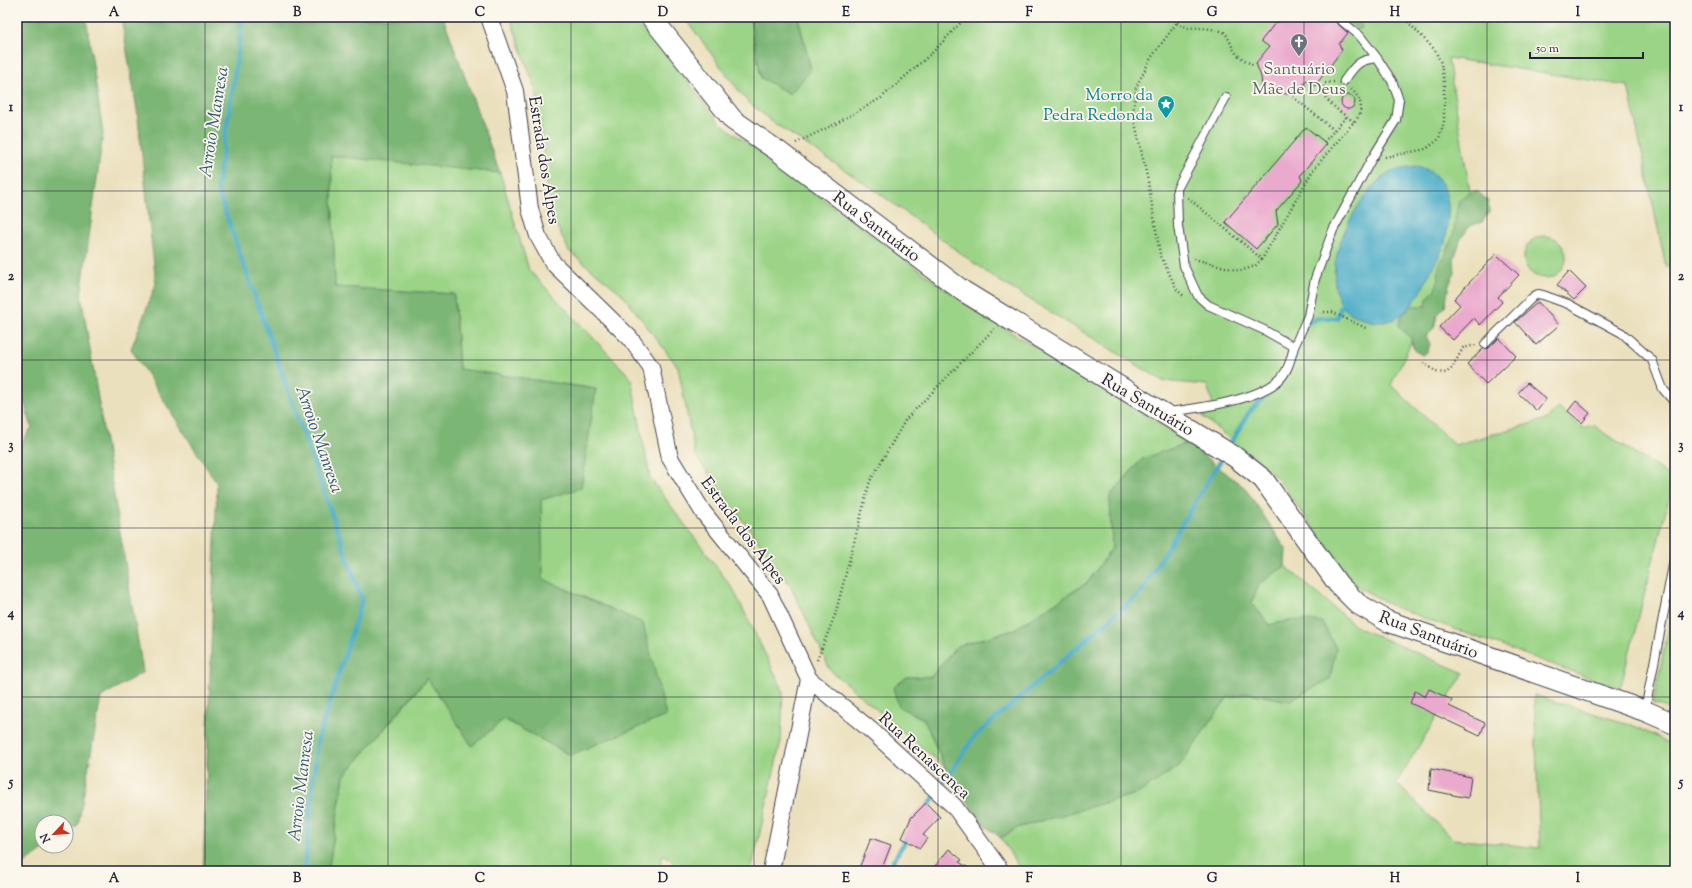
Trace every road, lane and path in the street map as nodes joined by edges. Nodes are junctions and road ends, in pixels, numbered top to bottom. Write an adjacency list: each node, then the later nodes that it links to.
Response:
1 (489, 17): 32 (street, Estrada dos Alpes)
2 (651, 17): 17 (street, Rua Santuário)
3 (966, 17): 17 (path)
4 (1181, 17): 7 (path)
5 (1337, 17): 8 (lane)
6 (1403, 17): 18 (path)
7 (1177, 23): 9 (path); 22 (path)
8 (1377, 58): 10 (lane); 18 (lane)
9 (1254, 66)
10 (1344, 81): 13 (path); 14 (path)
11 (1226, 97): 19 (lane)
12 (1293, 97): 15 (path)
13 (1346, 116): 14 (path); 15 (path)
14 (1354, 122): 21 (path)
15 (1334, 130): 16 (path)
16 (1324, 142)
17 (778, 151): 24 (street, Rua Santuário)
18 (1371, 160): 23 (lane)
19 (1177, 189): 20 (lane); 21 (path)
20 (1183, 256): 21 (path); 22 (lane)
21 (1262, 259)
22 (1198, 296): 27 (lane)
23 (1308, 316): 25 (path); 27 (lane)
24 (1004, 318): 30 (street, Rua Santuário); 32 (path)
25 (1368, 329)
26 (1485, 344): 28 (path); 29 (lane)
27 (1294, 347): 30 (lane)
28 (1423, 363)
29 (1675, 403)
30 (1164, 413): 33 (street, Rua Santuário)
31 (1675, 554): 33 (lane)
32 (809, 679): 35 (street); 36 (street, Rua Renascença)
33 (1645, 711): 34 (street, Rua Santuário)
34 (1675, 724)
35 (771, 871)
36 (1001, 871)

